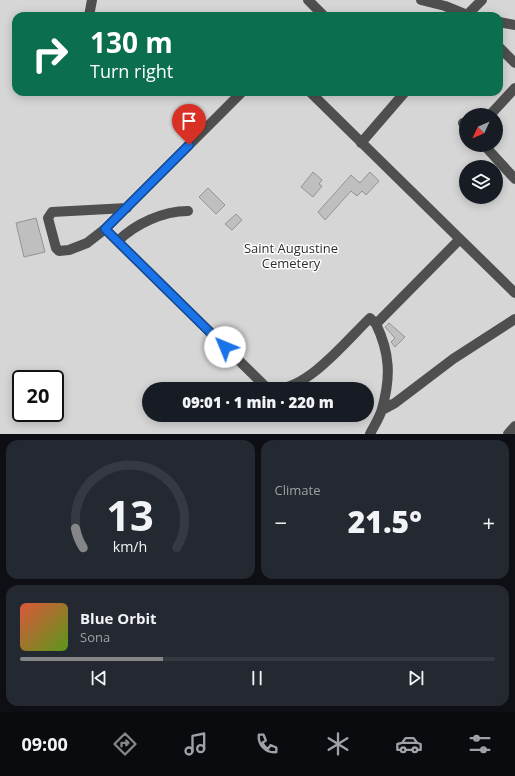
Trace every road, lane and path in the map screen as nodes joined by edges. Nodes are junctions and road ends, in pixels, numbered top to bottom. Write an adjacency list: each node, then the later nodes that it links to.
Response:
1 (92, 0): 5 (lane)
2 (308, 0): 6 (lane)
3 (421, 0): 7 (lane)
4 (482, 0): 8 (lane)
5 (90, 12)
6 (320, 12)
7 (459, 12)
8 (472, 12)
9 (503, 23): 10 (lane)
10 (515, 25)
11 (503, 51): 12 (lane)
12 (515, 63)
13 (515, 88): 17 (lane)
14 (237, 96): 21 (lane)
15 (314, 96): 18 (lane)
16 (401, 96): 18 (lane)
17 (496, 108)
18 (361, 143): 24 (lane)
19 (490, 152): 20 (lane)
20 (515, 179)
21 (127, 208): 23 (lane); 23 (lane)
22 (188, 211): 25 (lane)
23 (105, 229): 25 (lane)
24 (460, 239): 26 (lane); 28 (lane)
25 (118, 241): 29 (lane)
26 (515, 293)
27 (515, 319): 31 (lane)
28 (376, 324): 30 (lane); 31 (lane)
29 (261, 382)
30 (298, 382)
31 (382, 410): 33 (lane)
32 (515, 426): 34 (lane)
33 (370, 434)
34 (508, 434)

